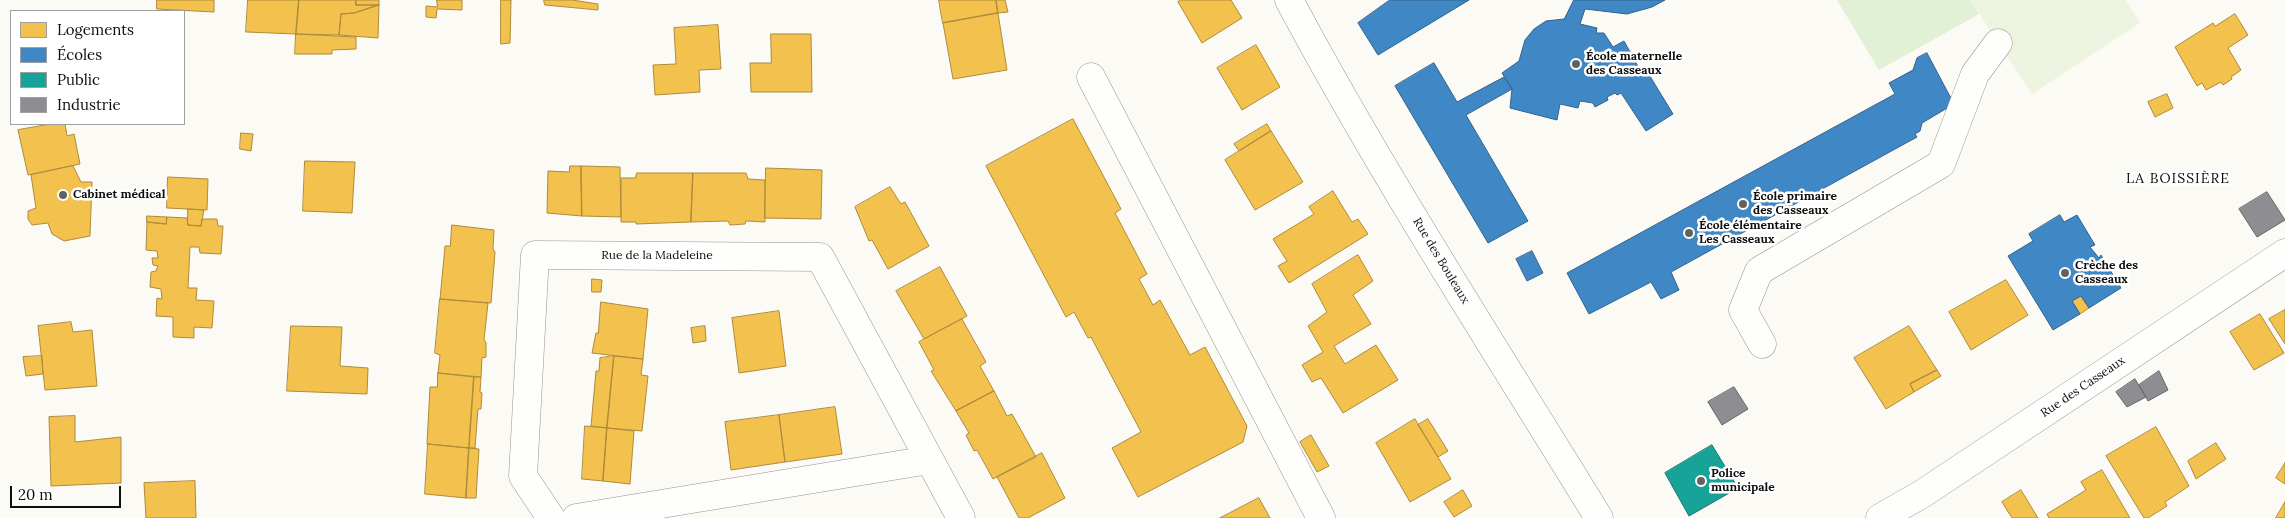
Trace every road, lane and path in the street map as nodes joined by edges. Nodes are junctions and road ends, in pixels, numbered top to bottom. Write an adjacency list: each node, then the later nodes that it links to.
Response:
1 (1290, 0): 11 (street, Rue des Bouleaux)
2 (1998, 43): 5 (street)
3 (1091, 77): 10 (street)
4 (2285, 253): 12 (street, Rue des Casseaux)
5 (1762, 344)
6 (929, 460): 7 (street, Rue de la Madeleine); 8 (street); 9 (street, Rue de la Madeleine)
7 (551, 518)
8 (576, 518)
9 (961, 518)
10 (1321, 518)
11 (1599, 518)
12 (1880, 518)

